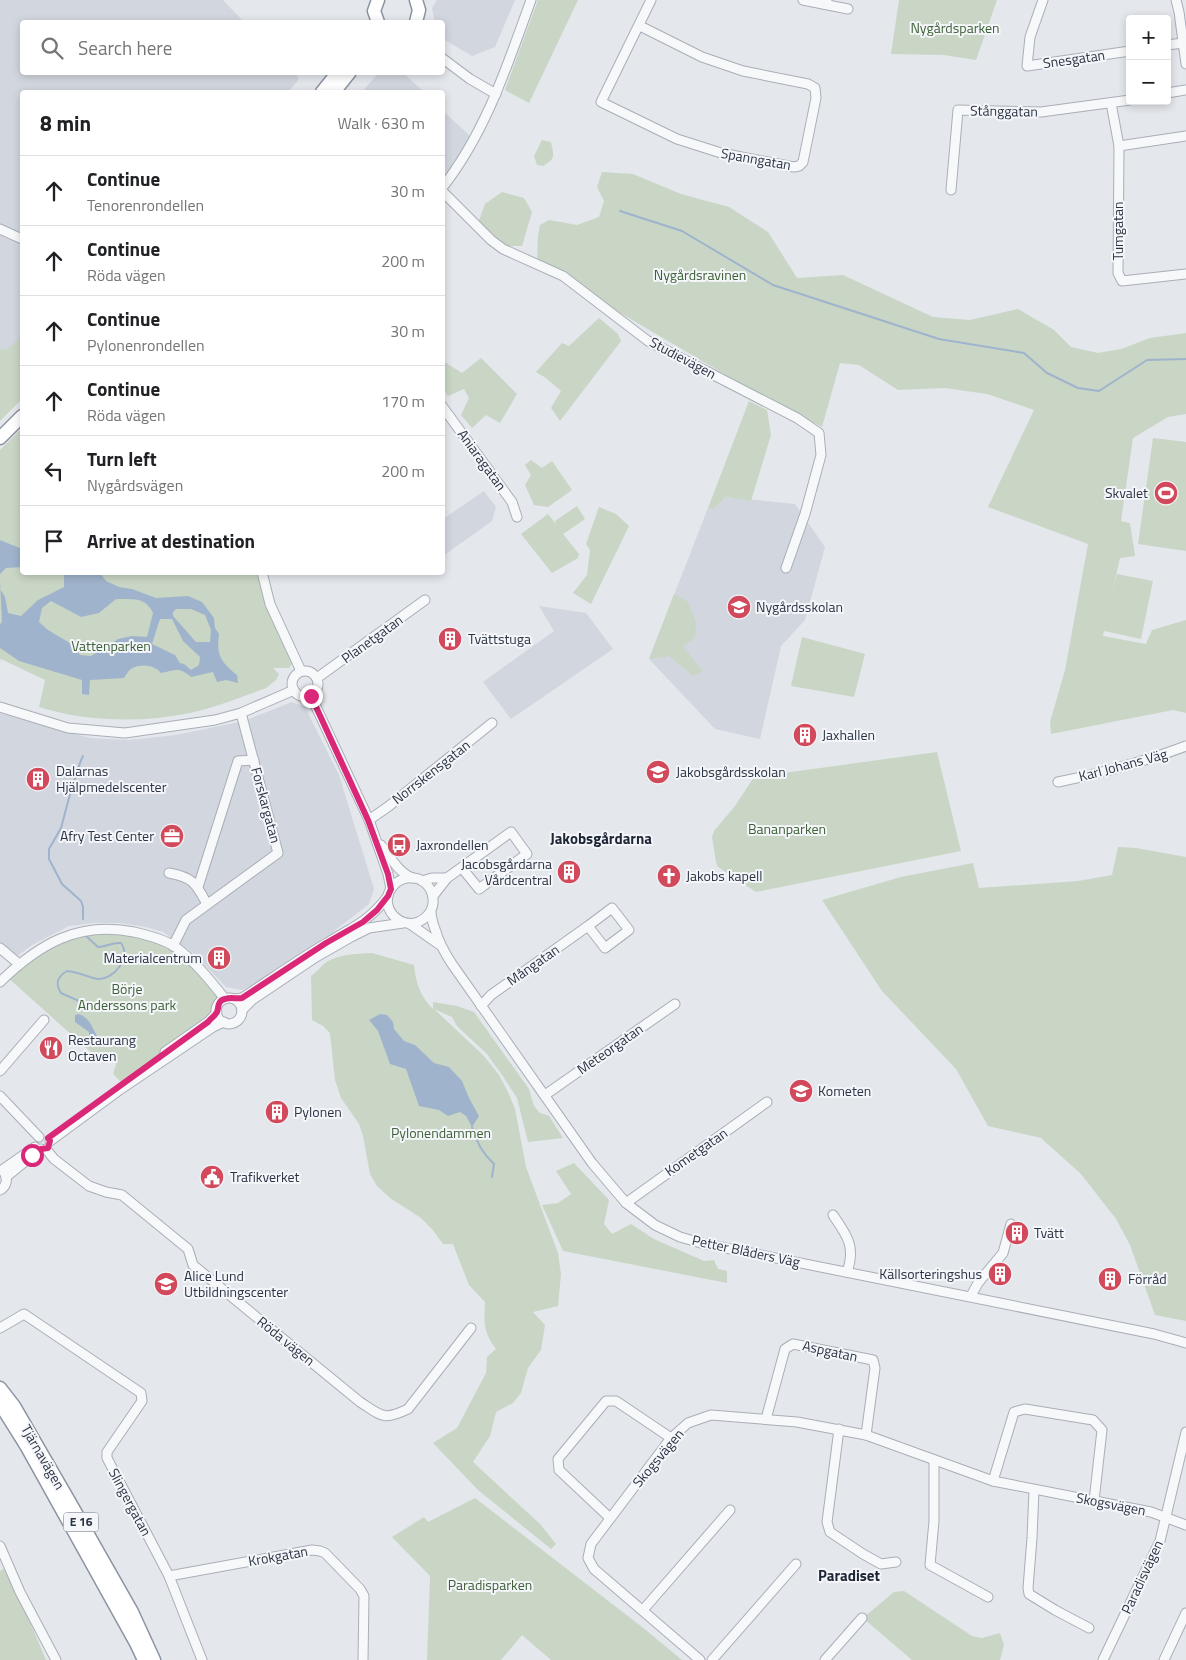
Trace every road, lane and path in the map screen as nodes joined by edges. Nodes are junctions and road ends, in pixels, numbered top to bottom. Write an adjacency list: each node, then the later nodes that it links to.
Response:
1 (531, 0): 22 (street)
2 (651, 0): 10 (street, Spanngatan)
3 (803, 0): 7 (street)
4 (1043, 0): 13 (street, Snesgatan)
5 (1176, 0): 11 (street)
6 (419, 2): 9 (highway)
7 (825, 2): 8 (street)
8 (848, 9)
9 (417, 20)
10 (640, 26): 10 (street, Spanngatan)
11 (1183, 43): 12 (street); 15 (street)
12 (1171, 44)
13 (1126, 51)
14 (445, 60): 22 (street)
15 (1186, 64)
16 (336, 75): 18 (highway)
17 (348, 75): 19 (highway)
18 (324, 90)
19 (336, 90)
20 (1186, 90): 21 (street)
21 (1171, 92)
22 (496, 94): 27 (street)
23 (1126, 101): 24 (street, Stånggatan)
24 (1111, 103): 26 (street, Tumgatan); 28 (street, Stånggatan)
25 (1186, 136): 26 (street)
26 (1119, 146): 32 (street, Tumgatan)
27 (445, 186)
28 (951, 190)
29 (445, 193): 37 (street, Studievägen)
30 (0, 229): 31 (street)
31 (20, 238)
32 (1186, 274)
33 (445, 410): 36 (street, Aniaragatan)
34 (20, 418): 35 (highway)
35 (0, 438)
36 (517, 517)
37 (786, 568)
38 (263, 575): 40 (street)
39 (426, 600): 41 (street, Planetgatan)
40 (301, 671): 41 (street); 42 (street)
41 (317, 678): 43 (street)
42 (294, 690): 43 (street); 45 (street)
43 (311, 696): 50 (street)
44 (0, 708): 45 (street)
45 (241, 713): 48 (street, Forskargatan)
46 (492, 724): 50 (street, Norrskensgatan)
47 (1186, 746): 49 (street, Karl Johans Väg)
48 (254, 760): 57 (street, Forskargatan); 60 (street, Forskargatan)
49 (1058, 782)
50 (368, 820): 51 (street)
51 (375, 836): 54 (street); 58 (street)
52 (462, 868): 52 (street); 55 (street)
53 (169, 873): 57 (street)
54 (413, 878): 56 (street); 58 (street)
55 (447, 878): 56 (street); 59 (street)
56 (422, 881): 59 (street)
57 (198, 887): 60 (street)
58 (389, 892): 62 (street); 70 (street)
59 (433, 896): 61 (street)
60 (207, 904): 65 (street, Forskargatan)
61 (431, 911): 62 (street); 64 (street, Petter Blåders Väg)
62 (407, 923): 64 (street, Petter Blåders Väg); 73 (street)
63 (588, 926): 63 (street, Mångatan); 72 (street, Mångatan)
64 (440, 945): 72 (street, Petter Blåders Väg)
65 (173, 946): 67 (street); 69 (street)
66 (0, 948): 67 (street)
67 (18, 964): 68 (street)
68 (0, 982)
69 (225, 999): 70 (street); 74 (street)
70 (235, 1000): 73 (street)
71 (675, 1004): 79 (street, Meteorgatan)
72 (481, 1006): 79 (street, Petter Blåders Väg)
73 (242, 1010): 76 (street)
74 (217, 1013): 76 (street); 78 (street)
75 (44, 1020): 77 (street)
76 (224, 1022): 78 (street)
77 (0, 1071)
78 (117, 1089): 82 (street)
79 (545, 1095): 85 (street, Petter Blåders Väg)
80 (0, 1096): 82 (street)
81 (766, 1102): 85 (street, Kometgatan)
82 (44, 1143): 83 (street); 91 (street, Röda vägen)
83 (3, 1172): 84 (street)
84 (0, 1190)
85 (626, 1203): 88 (street, Petter Blåders Väg)
86 (833, 1214): 88 (street)
87 (1011, 1224): 89 (street)
88 (847, 1272): 89 (street, Petter Blåders Väg)
89 (971, 1296): 92 (street, Petter Blåders Väg)
90 (0, 1328): 112 (street, Slingergatan)
91 (471, 1328)
92 (1186, 1343)
93 (0, 1388): 120 (highway, Tjärnavägen / E 16)
94 (0, 1404): 119 (highway, Tjärnavägen / E 16)
95 (766, 1418): 96 (street, Skogsvägen); 98 (street, Aspgatan); 99 (street, Skogsvägen)
96 (839, 1429): 98 (street, Skogsvägen); 109 (street)
97 (1186, 1432): 105 (street, Paradisvägen)
98 (866, 1435): 100 (street, Skogsvägen)
99 (671, 1438): 106 (street, Skogsvägen); 106 (street)
100 (934, 1460): 101 (street, Skogsvägen); 113 (street)
101 (993, 1481): 102 (street, Skogsvägen); 103 (street)
102 (1034, 1490): 103 (street, Skogsvägen); 117 (street)
103 (1094, 1501): 105 (street, Skogsvägen)
104 (730, 1510): 114 (street)
105 (1166, 1517): 107 (street, Skogsvägen); 126 (street, Paradisvägen)
106 (610, 1518): 114 (street, Skogsvägen)
107 (1186, 1525)
108 (0, 1546): 111 (street)
109 (896, 1562)
110 (796, 1564): 124 (street)
111 (4, 1566): 118 (street)
112 (169, 1576): 121 (street, Slingergatan); 122 (street, Krokgatan)
113 (988, 1597)
114 (643, 1610): 123 (street, Skogsvägen)
115 (1186, 1613): 127 (street)
116 (862, 1618): 125 (street)
117 (1089, 1628)
118 (56, 1660)
119 (144, 1660)
120 (154, 1660)
121 (202, 1660)
122 (363, 1660)
123 (700, 1660)
124 (712, 1660)
125 (825, 1660)
126 (1103, 1660)
127 (1164, 1660)

